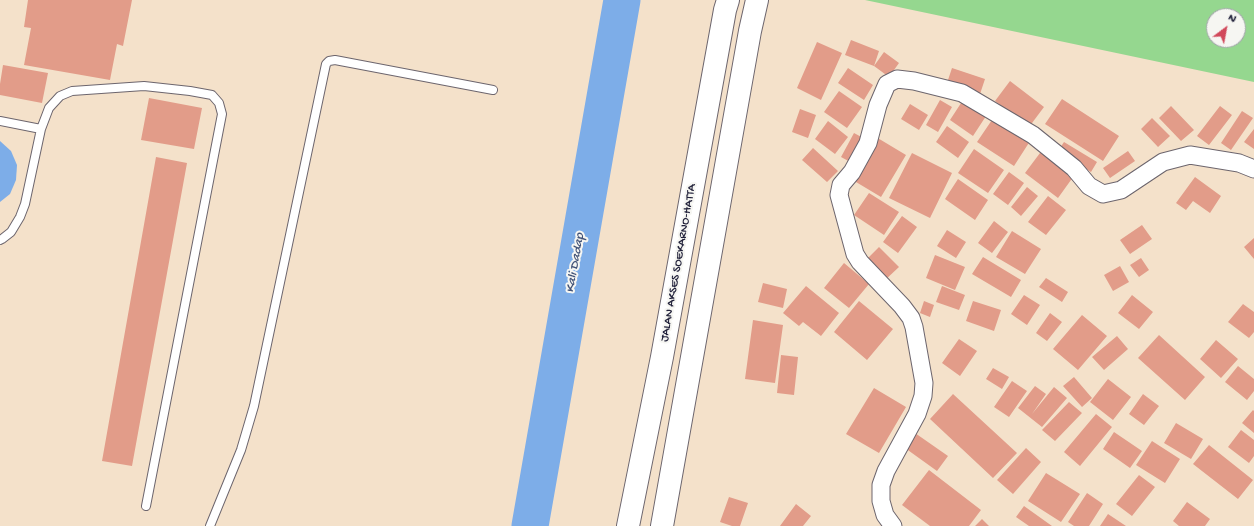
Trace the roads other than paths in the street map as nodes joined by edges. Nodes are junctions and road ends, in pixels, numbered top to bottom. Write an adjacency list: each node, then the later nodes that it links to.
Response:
1 (728, 0): 10 (main road, JALAN AKSES SOEKARNO-HATTA)
2 (757, 0): 11 (main road)
3 (493, 90): 9 (lane)
4 (0, 121): 5 (lane)
5 (41, 129): 7 (lane); 8 (lane)
6 (1254, 169): 12 (street)
7 (0, 240)
8 (146, 506)
9 (210, 526)
10 (628, 526)
11 (662, 526)
12 (893, 526)

